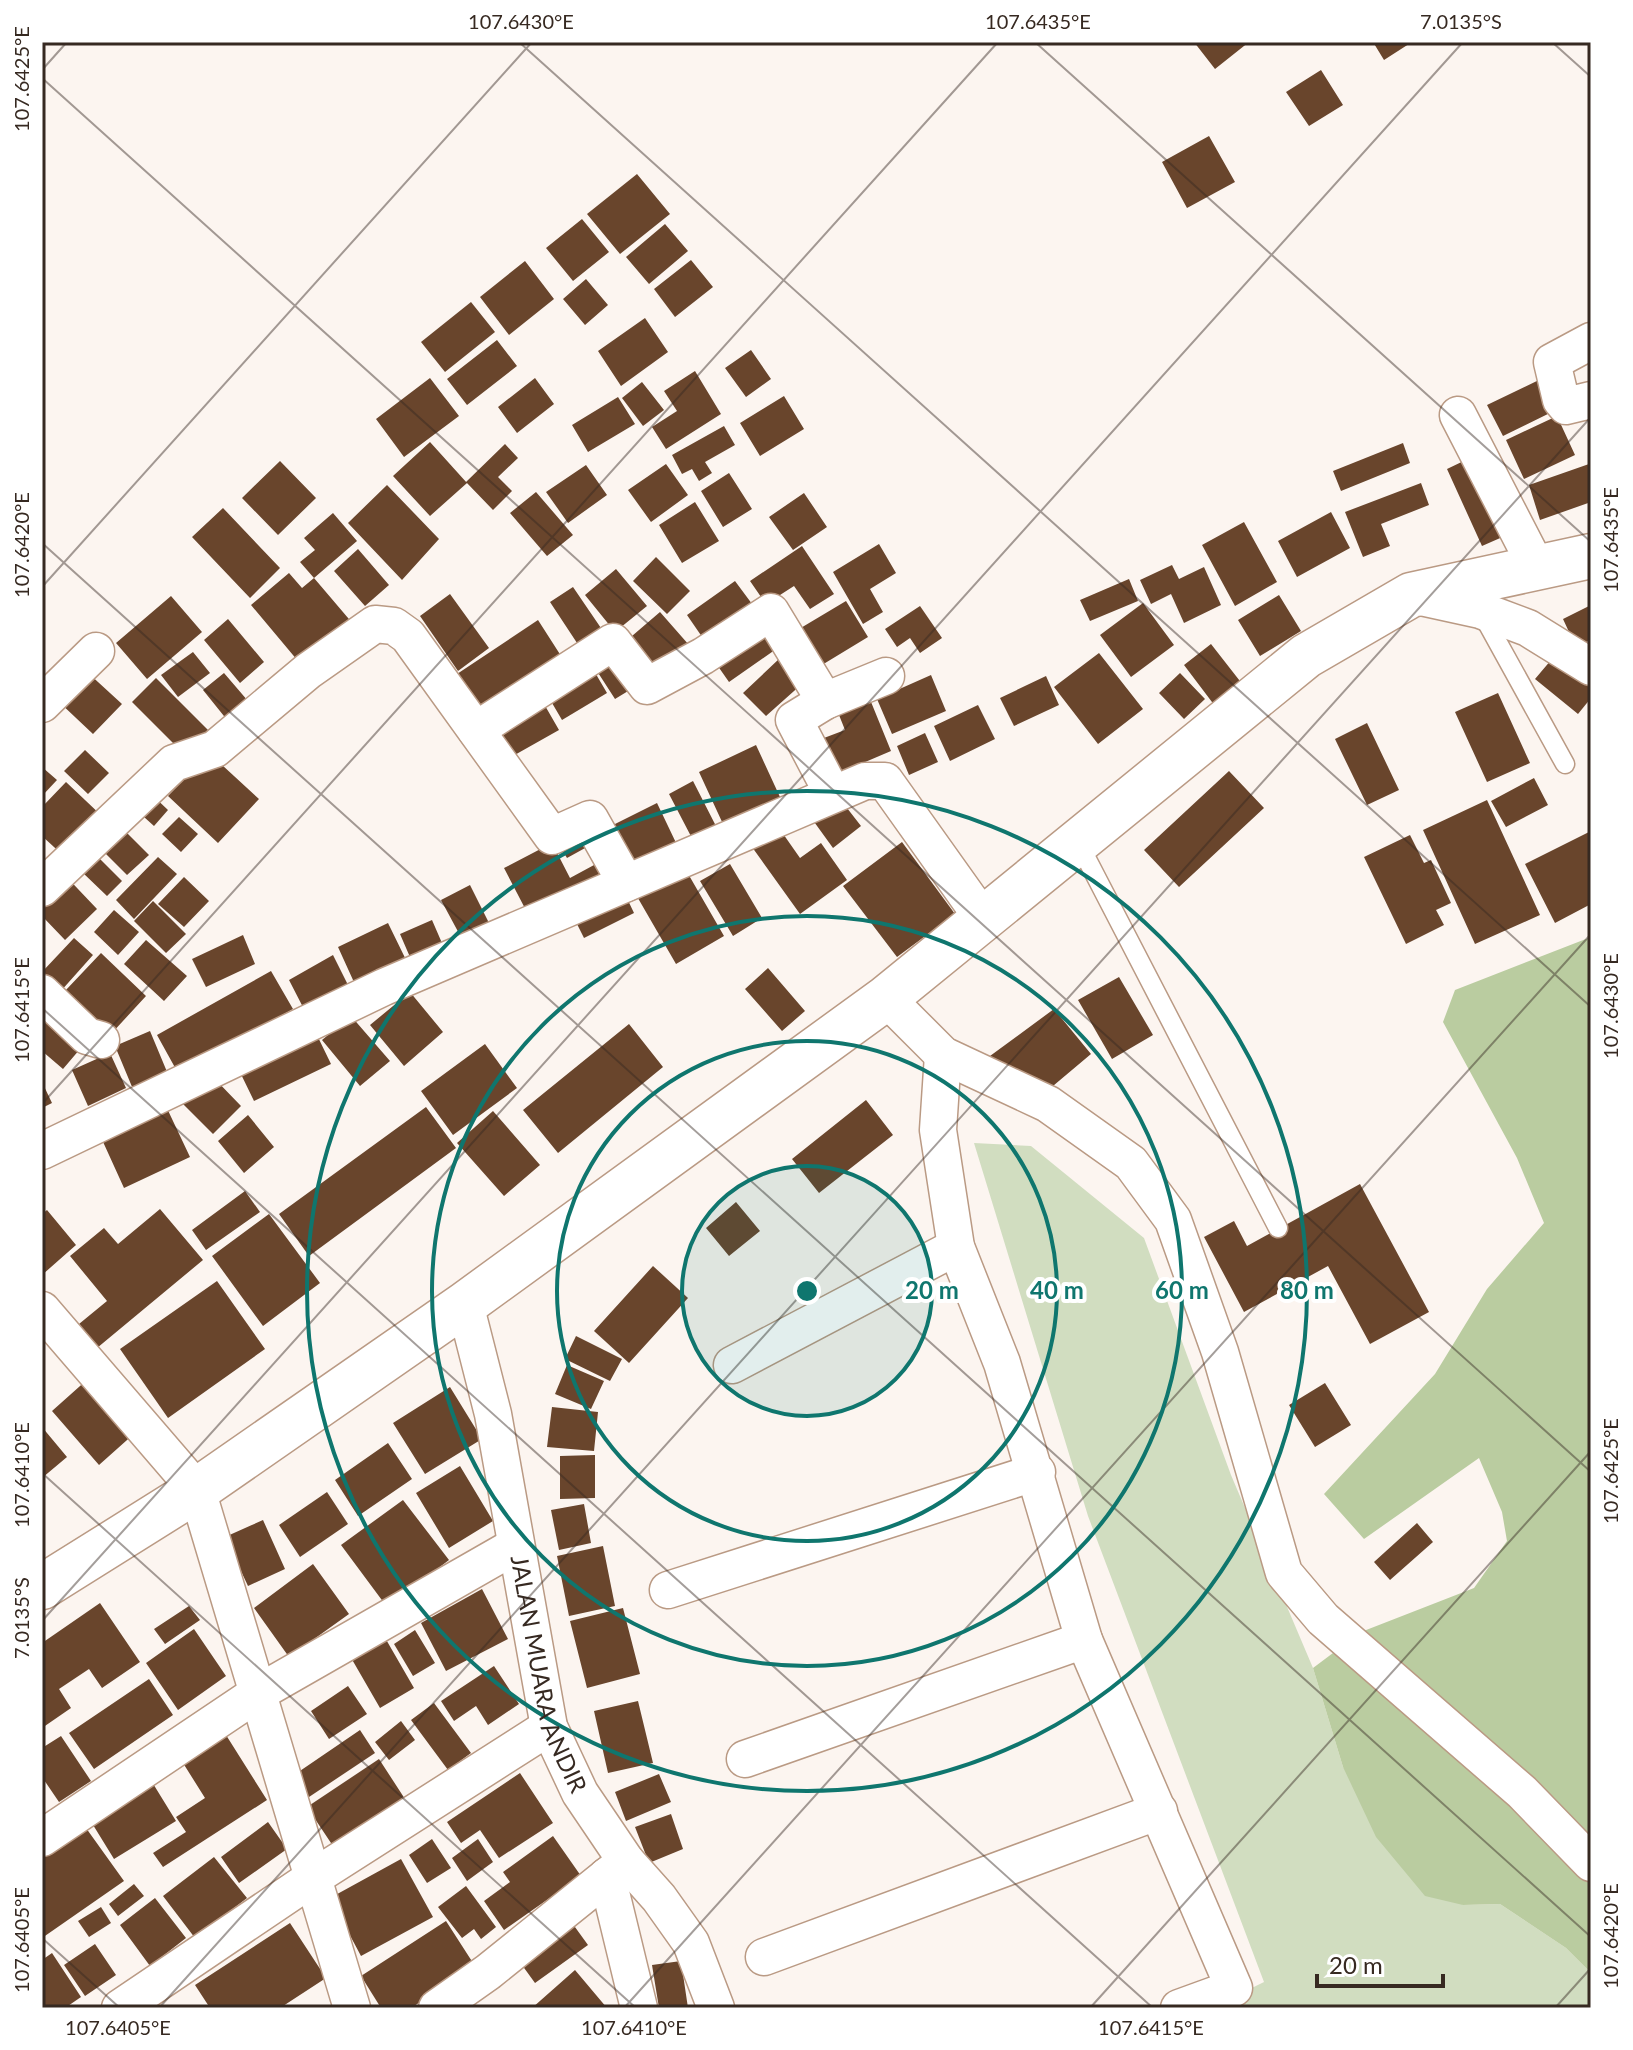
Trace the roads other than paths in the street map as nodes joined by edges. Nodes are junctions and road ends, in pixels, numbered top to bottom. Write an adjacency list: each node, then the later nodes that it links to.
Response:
1 (1591, 341): 2 (street)
2 (1591, 400)
3 (1458, 415): 5 (street)
4 (1591, 556): 5 (main road)
5 (1537, 568): 6 (main road)
6 (1411, 595): 7 (street); 16 (main road)
7 (1480, 610): 9 (street); 14 (lane)
8 (96, 651): 12 (street)
9 (1591, 667)
10 (886, 676): 11 (street)
11 (825, 701): 13 (street); 15 (street)
12 (42, 704)
13 (476, 730): 17 (street); 18 (street)
14 (1565, 764)
15 (828, 794): 17 (street); 19 (street)
16 (1079, 844): 19 (main road); 25 (lane)
17 (626, 883): 24 (street)
18 (42, 888)
19 (984, 920): 21 (main road)
20 (42, 993): 22 (street)
21 (886, 998): 23 (street); 27 (main road)
22 (101, 1040)
23 (943, 1055): 26 (street); 41 (street)
24 (42, 1151)
25 (1278, 1228)
26 (956, 1247): 29 (street); 30 (street)
27 (465, 1304): 31 (main road); 32 (street, JALAN MUARA ANDIR)
28 (42, 1310): 31 (street)
29 (732, 1365)
30 (1037, 1472): 34 (street); 35 (street)
31 (197, 1490): 33 (main road); 36 (street)
32 (515, 1546): 36 (street); 37 (street, JALAN MUARA ANDIR)
33 (42, 1587)
34 (668, 1590)
35 (1084, 1640): 38 (street); 39 (street)
36 (258, 1693): 40 (street); 43 (street)
37 (549, 1727): 42 (street, JALAN MUARA ANDIR); 43 (street)
38 (745, 1759)
39 (1159, 1811): 44 (street); 50 (street)
40 (42, 1838)
41 (1591, 1863)
42 (616, 1868): 47 (street); 48 (street); 49 (street, JALAN MUARA ANDIR)
43 (311, 1879): 45 (street); 46 (street)
44 (764, 1957)
45 (120, 2008)
46 (352, 2008)
47 (437, 2008)
48 (639, 2008)
49 (716, 2008)
50 (1179, 2008)

